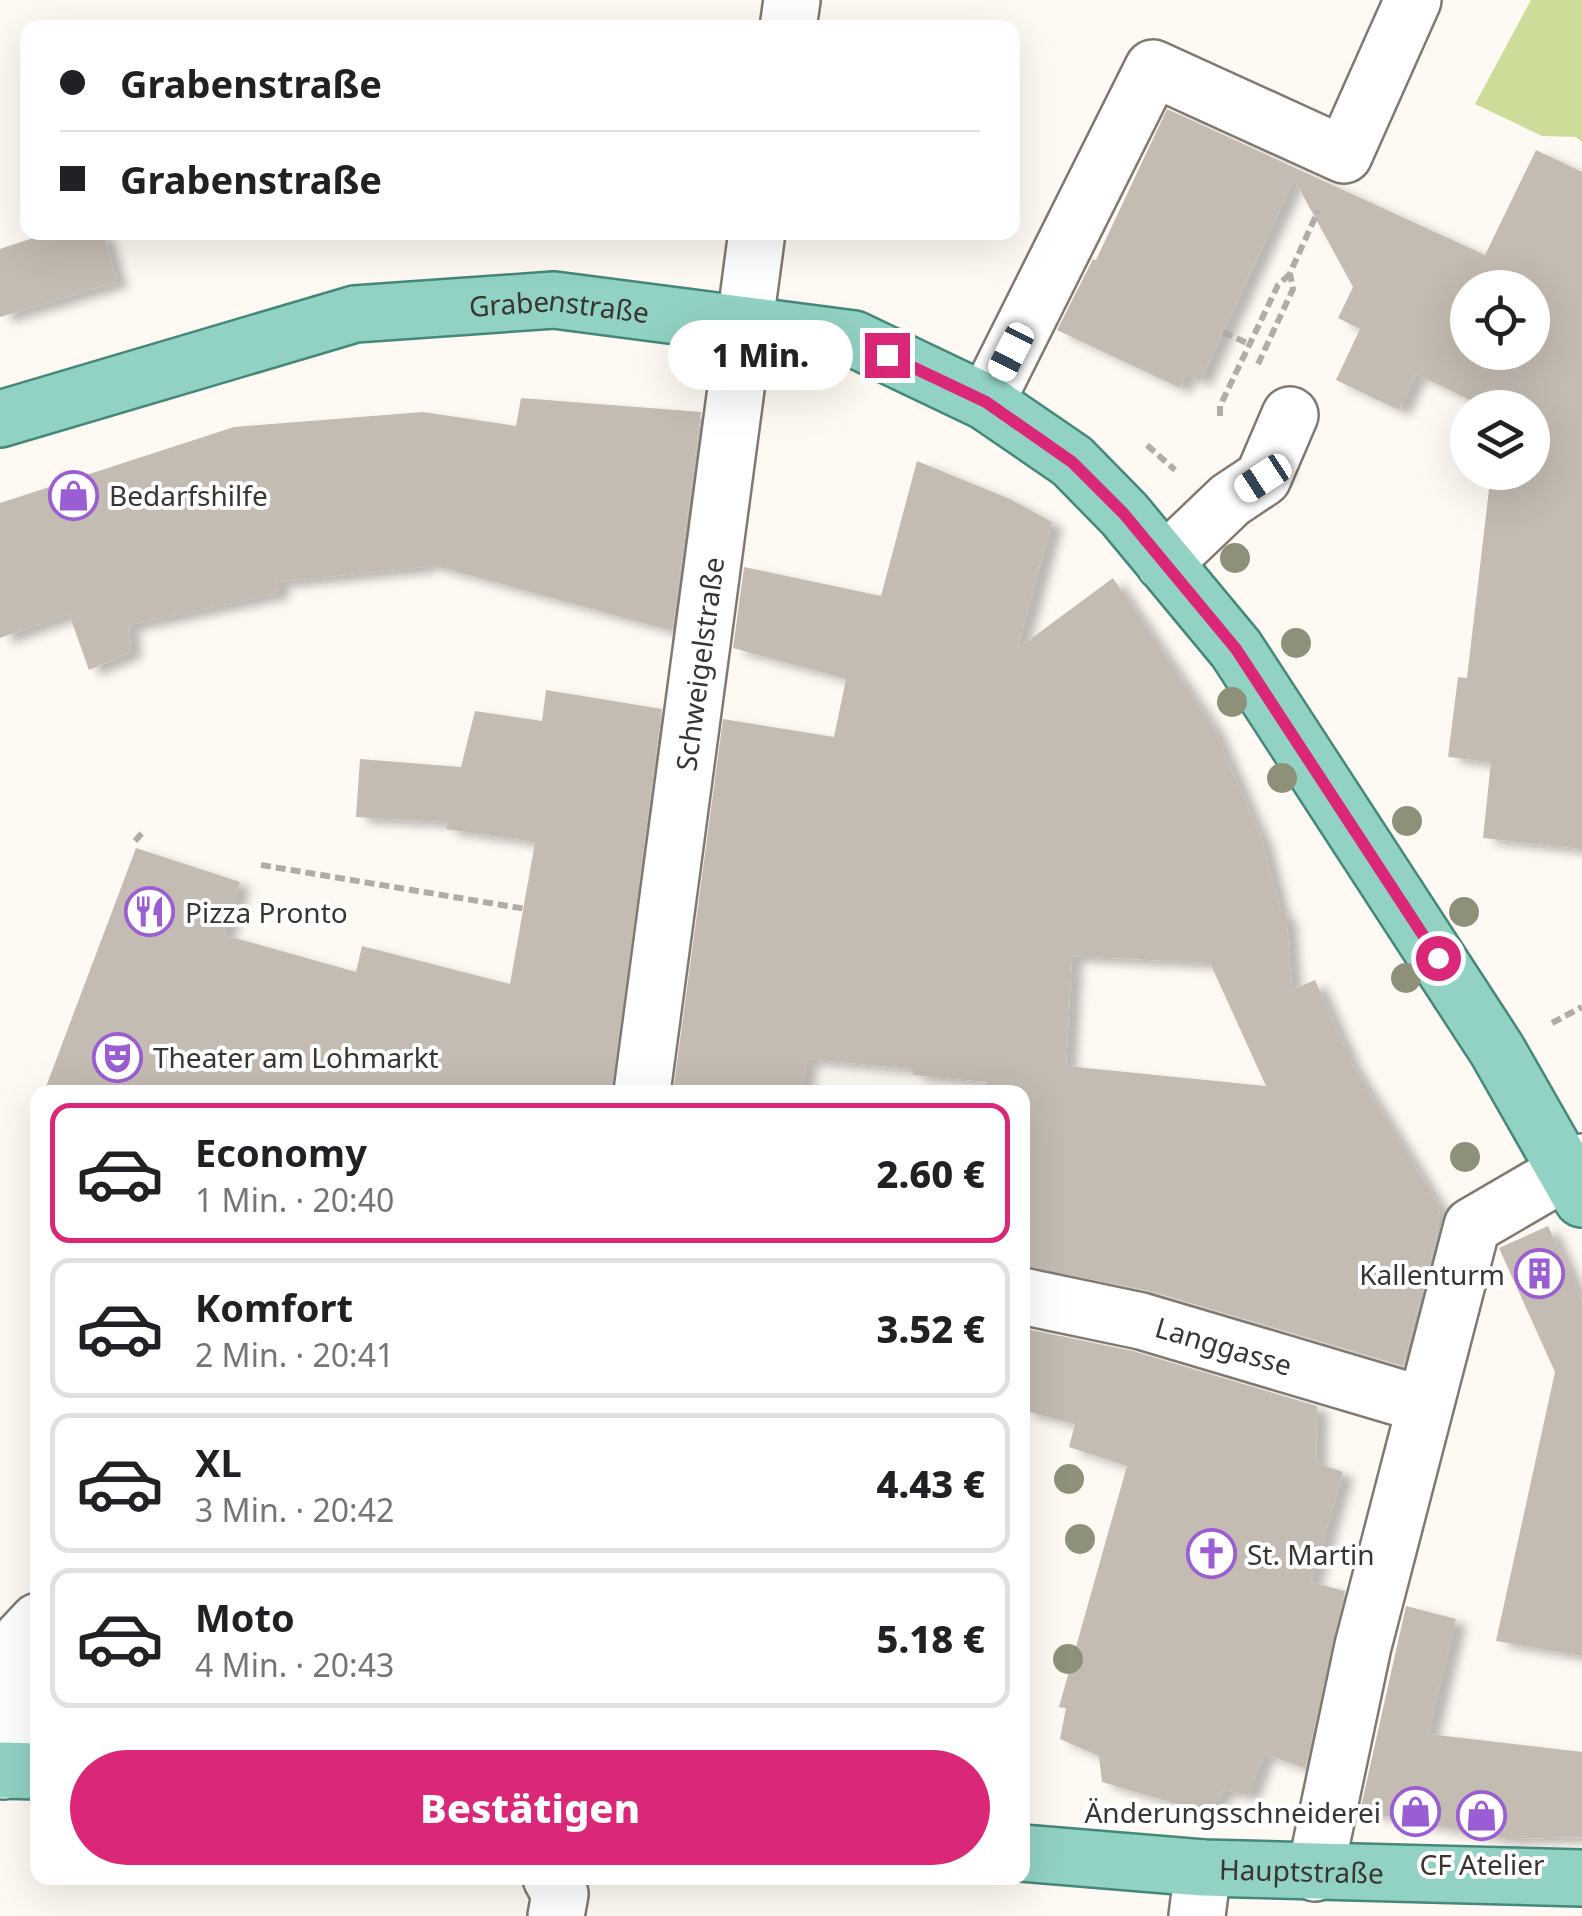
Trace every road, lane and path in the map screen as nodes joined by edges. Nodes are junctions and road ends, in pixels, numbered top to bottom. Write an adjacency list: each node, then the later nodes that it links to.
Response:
1 (1414, 0): 8 (street)
2 (756, 240): 4 (street, Schweigelstraße)
3 (1297, 256): 6 (path)
4 (743, 322): 8 (main road, Grabenstraße); 10 (main road, Grabenstraße); 16 (street, Schweigelstraße)
5 (1223, 332): 6 (path)
6 (1249, 344): 7 (path)
7 (1224, 398)
8 (986, 402): 11 (main road, Grabenstraße)
9 (1290, 415): 11 (street)
10 (0, 419)
11 (1164, 563): 17 (main road, Grabenstraße)
12 (143, 832): 13 (path)
13 (135, 841)
14 (261, 865): 15 (path)
15 (526, 909)
16 (643, 1085)
17 (1577, 1177): 19 (street)
18 (1030, 1298): 19 (street, Langgasse)
19 (1424, 1405): 23 (street)
20 (30, 1630): 21 (street)
21 (13, 1771)
22 (1030, 1855): 26 (main road, Hauptstraße)
23 (1314, 1872): 24 (main road, Hauptstraße); 26 (main road, Hauptstraße)
24 (1582, 1878)
25 (555, 1885): 27 (street)
26 (1200, 1892)
27 (556, 1916)

